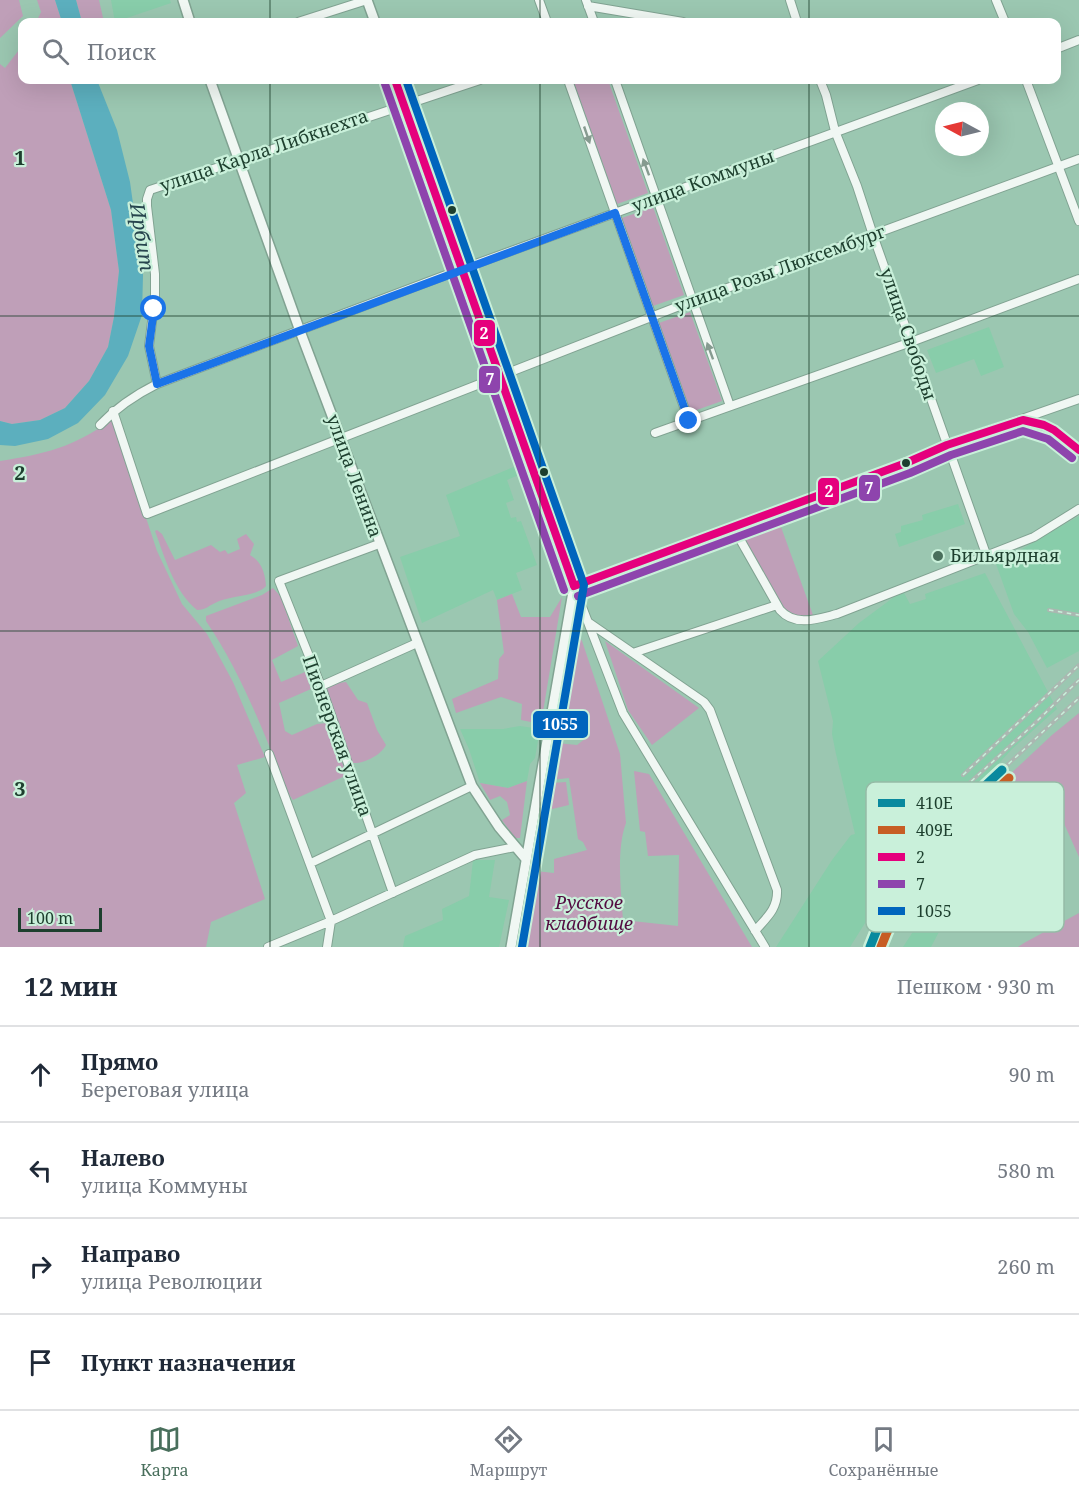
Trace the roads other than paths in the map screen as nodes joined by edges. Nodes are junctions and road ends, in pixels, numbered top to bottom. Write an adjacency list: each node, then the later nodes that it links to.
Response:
1 (183, 0): 7 (main road)
2 (367, 0): 8 (street); 9 (main road)
3 (539, 0): 10 (street)
4 (790, 0): 13 (street)
5 (996, 0): 14 (street)
6 (587, 3): 11 (street); 12 (street)
7 (189, 18)
8 (311, 18)
9 (374, 18)
10 (546, 18)
11 (593, 18)
12 (662, 18)
13 (796, 18)
14 (1003, 18)
15 (1079, 40): 16 (street)
16 (1061, 47)
17 (211, 84): 28 (main road, улица Ленина)
18 (396, 84): 25 (main road)
19 (467, 84): 25 (street, улица Карла Либкнехта)
20 (569, 84): 31 (street, one-way to 31)
21 (616, 84): 30 (street, one-way to 21)
22 (821, 84): 26 (street, улица Свободы)
23 (964, 84): 26 (street, улица Коммуны)
24 (1027, 84): 29 (street)
25 (404, 104): 28 (street, улица Карла Либкнехта); 34 (main road)
26 (835, 131): 30 (street, улица Коммуны); 33 (street, улица Свободы)
27 (1079, 159): 29 (street, улица Розы Люксембург)
28 (239, 160): 38 (main road, улица Ленина); 41 (street, улица Карла Либкнехта)
29 (1058, 166): 32 (street); 33 (street, улица Розы Люксембург)
30 (658, 198): 31 (street, улица Коммуны); 36 (street)
31 (615, 213): 34 (street, улица Коммуны); 37 (street)
32 (1079, 221)
33 (873, 235): 36 (street, улица Розы Люксембург); 39 (street, улица Свободы)
34 (462, 269): 38 (street, улица Коммуны); 40 (main road)
35 (1079, 279): 39 (street)
36 (692, 301): 37 (street, улица Розы Люксембург); 43 (street, one-way to 36)
37 (652, 317): 40 (street, улица Розы Люксембург); 46 (street)
38 (300, 331): 41 (street, улица Коммуны); 49 (main road, улица Ленина)
39 (911, 342): 43 (street); 50 (street, улица Свободы)
40 (500, 375): 49 (street, улица Розы Люксембург); 56 (main road)
41 (157, 384): 44 (street, улица Коммуны)
42 (1079, 399): 45 (street)
43 (730, 406): 46 (street)
44 (113, 411): 47 (street, улица Коммуны); 49 (street, улица Розы Люксембург)
45 (1023, 420): 50 (street); 51 (street)
46 (689, 421): 48 (street)
47 (100, 425)
48 (655, 433)
49 (340, 438): 54 (main road, улица Ленина)
50 (947, 446): 53 (street); 55 (street, улица Свободы)
51 (1079, 450)
52 (1079, 509): 55 (street)
53 (733, 527): 56 (street); 57 (street)
54 (379, 544): 59 (main road, улица Ленина); 61 (street, Пионерская улица)
55 (986, 554): 57 (street)
56 (574, 586): 58 (street); 66 (main road)
57 (777, 604): 60 (street)
58 (587, 621): 60 (street); 70 (street)
59 (417, 643): 61 (street); 63 (main road, улица Ленина)
60 (633, 653): 70 (street)
61 (321, 686): 64 (street, Пионерская улица)
62 (269, 754): 67 (street)
63 (472, 786): 64 (street); 65 (main road, улица Ленина)
64 (372, 834): 67 (street); 68 (street, Пионерская улица)
65 (515, 847): 66 (main road, улица Ленина); 68 (street)
66 (526, 859): 73 (main road)
67 (311, 863): 69 (street)
68 (393, 893): 69 (street)
69 (331, 921): 71 (street); 72 (street)
70 (755, 931): 74 (street)
71 (268, 947)
72 (327, 947)
73 (511, 947)
74 (765, 947)

